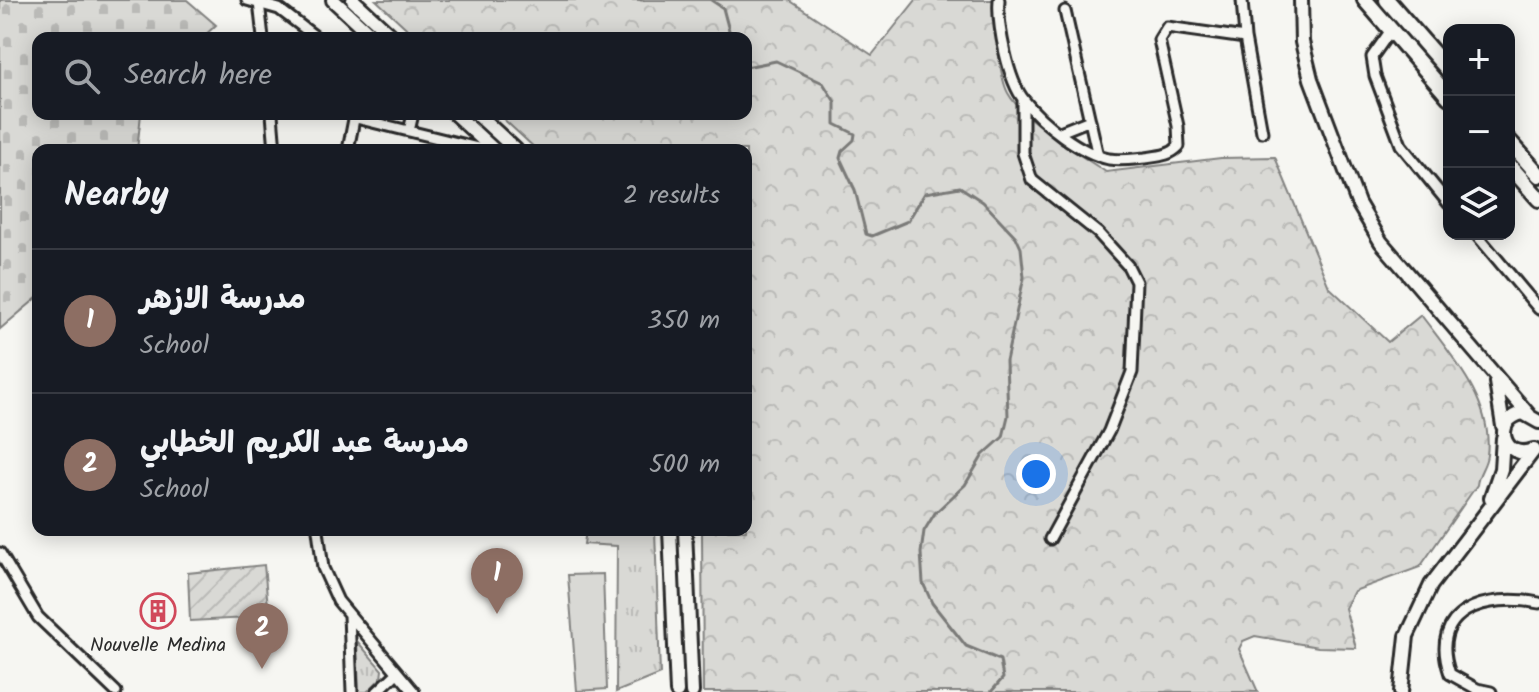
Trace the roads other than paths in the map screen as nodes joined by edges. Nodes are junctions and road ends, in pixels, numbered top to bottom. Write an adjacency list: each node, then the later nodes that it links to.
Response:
1 (247, 0): 9 (street)
2 (333, 0): 14 (main road)
3 (353, 0): 15 (main road)
4 (999, 0): 19 (street)
5 (1242, 0): 16 (street)
6 (1301, 0): 43 (main road)
7 (1365, 0): 11 (main road)
8 (1387, 0): 17 (main road)
9 (259, 2): 12 (street); 13 (street)
10 (1065, 11): 26 (street)
11 (1391, 30): 18 (main road); 39 (street)
12 (262, 32)
13 (309, 32)
14 (368, 32)
15 (388, 32)
16 (1245, 38): 29 (street); 36 (street)
17 (1443, 64)
18 (1448, 96)
19 (1023, 99): 28 (street); 51 (street)
20 (272, 120): 30 (street)
21 (355, 120): 31 (street)
22 (370, 120): 27 (street)
23 (412, 120): 27 (street)
24 (462, 120): 33 (main road)
25 (484, 120): 34 (main road)
26 (1090, 120): 28 (street); 36 (street)
27 (409, 131): 32 (street)
28 (1060, 132): 36 (street)
29 (1262, 132)
30 (274, 144)
31 (349, 144)
32 (462, 144)
33 (488, 144)
34 (510, 144)
35 (1515, 148): 38 (main road)
36 (1098, 156)
37 (1511, 168): 40 (main road)
38 (1539, 175)
39 (1443, 197)
40 (1538, 200)
41 (1481, 240): 42 (street)
42 (1539, 309)
43 (1496, 378): 44 (main road); 45 (main road)
44 (1535, 416): 45 (main road)
45 (1503, 431): 46 (main road); 47 (main road)
46 (1536, 447): 47 (main road)
47 (1489, 504): 62 (main road)
48 (319, 536): 54 (street)
49 (670, 536): 60 (main road)
50 (685, 536): 61 (main road)
51 (1050, 539)
52 (0, 553): 56 (street)
53 (1539, 603): 63 (street)
54 (349, 615): 55 (street); 57 (street)
55 (397, 673): 58 (street); 59 (street)
56 (116, 692)
57 (352, 692)
58 (377, 692)
59 (414, 692)
60 (677, 692)
61 (692, 692)
62 (1401, 692)
63 (1491, 692)

